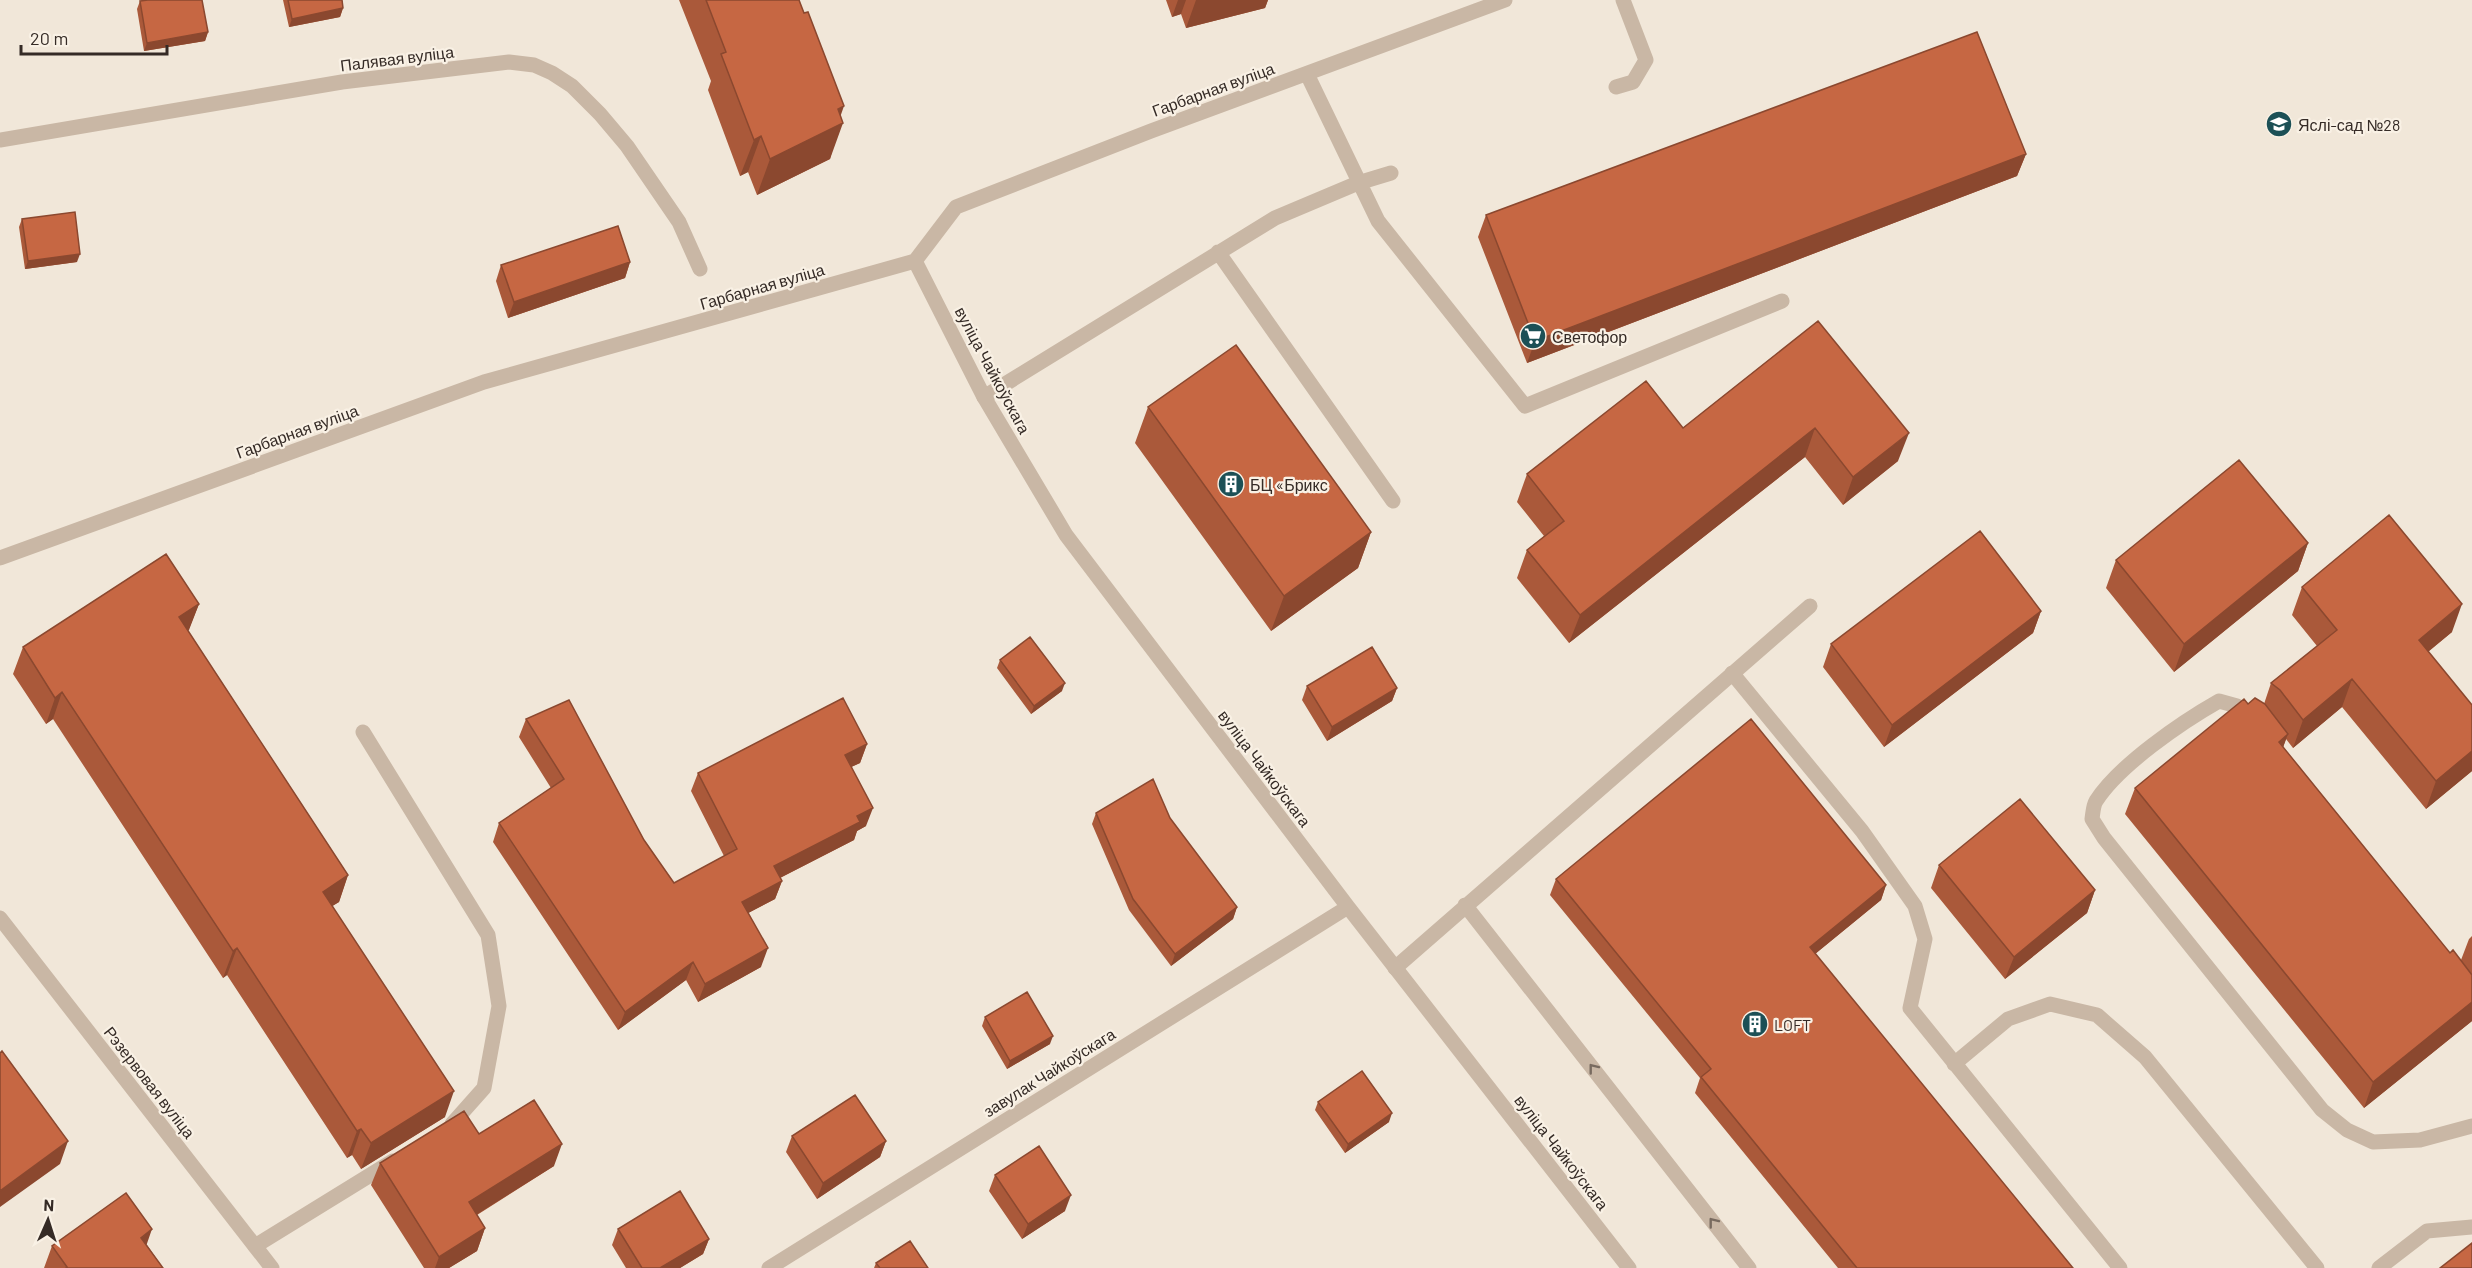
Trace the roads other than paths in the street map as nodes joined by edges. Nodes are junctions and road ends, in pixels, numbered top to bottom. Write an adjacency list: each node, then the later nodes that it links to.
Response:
1 (1505, 0): 3 (street, Гарбарная вуліца)
2 (1623, 0): 4 (street)
3 (1307, 74): 7 (street); 9 (street, Гарбарная вуліца)
4 (1616, 87)
5 (0, 140): 10 (street, Палявая вуліца)
6 (1391, 173): 7 (street)
7 (1358, 183): 8 (street); 11 (street)
8 (1218, 252): 12 (street); 13 (street)
9 (915, 261): 12 (street, вуліца Чайкоўскага); 14 (street, Гарбарная вуліца)
10 (700, 269)
11 (1782, 301)
12 (984, 397): 20 (street, вуліца Чайкоўскага)
13 (1392, 501)
14 (0, 558)
15 (1810, 606): 16 (street)
16 (1732, 673): 19 (street); 23 (street)
17 (2262, 724): 24 (street)
18 (363, 732): 25 (street)
19 (1465, 905): 22 (street); 32 (street, one-way to 19)
20 (1348, 907): 22 (street, вуліца Чайкоўскага); 30 (street, завулак Чайкоўскага)
21 (0, 918): 28 (street, Рэзервовая вуліца)
22 (1395, 968): 31 (street, вуліца Чайкоўскага)
23 (1953, 1064): 33 (street); 34 (street)
24 (2472, 1126)
25 (434, 1135)
26 (404, 1154): 28 (street)
27 (2472, 1227): 35 (street)
28 (255, 1246): 29 (street, Рэзервовая вуліца)
29 (273, 1268)
30 (769, 1268)
31 (1629, 1268)
32 (1749, 1268)
33 (2120, 1268)
34 (2318, 1268)
35 (2379, 1268)

